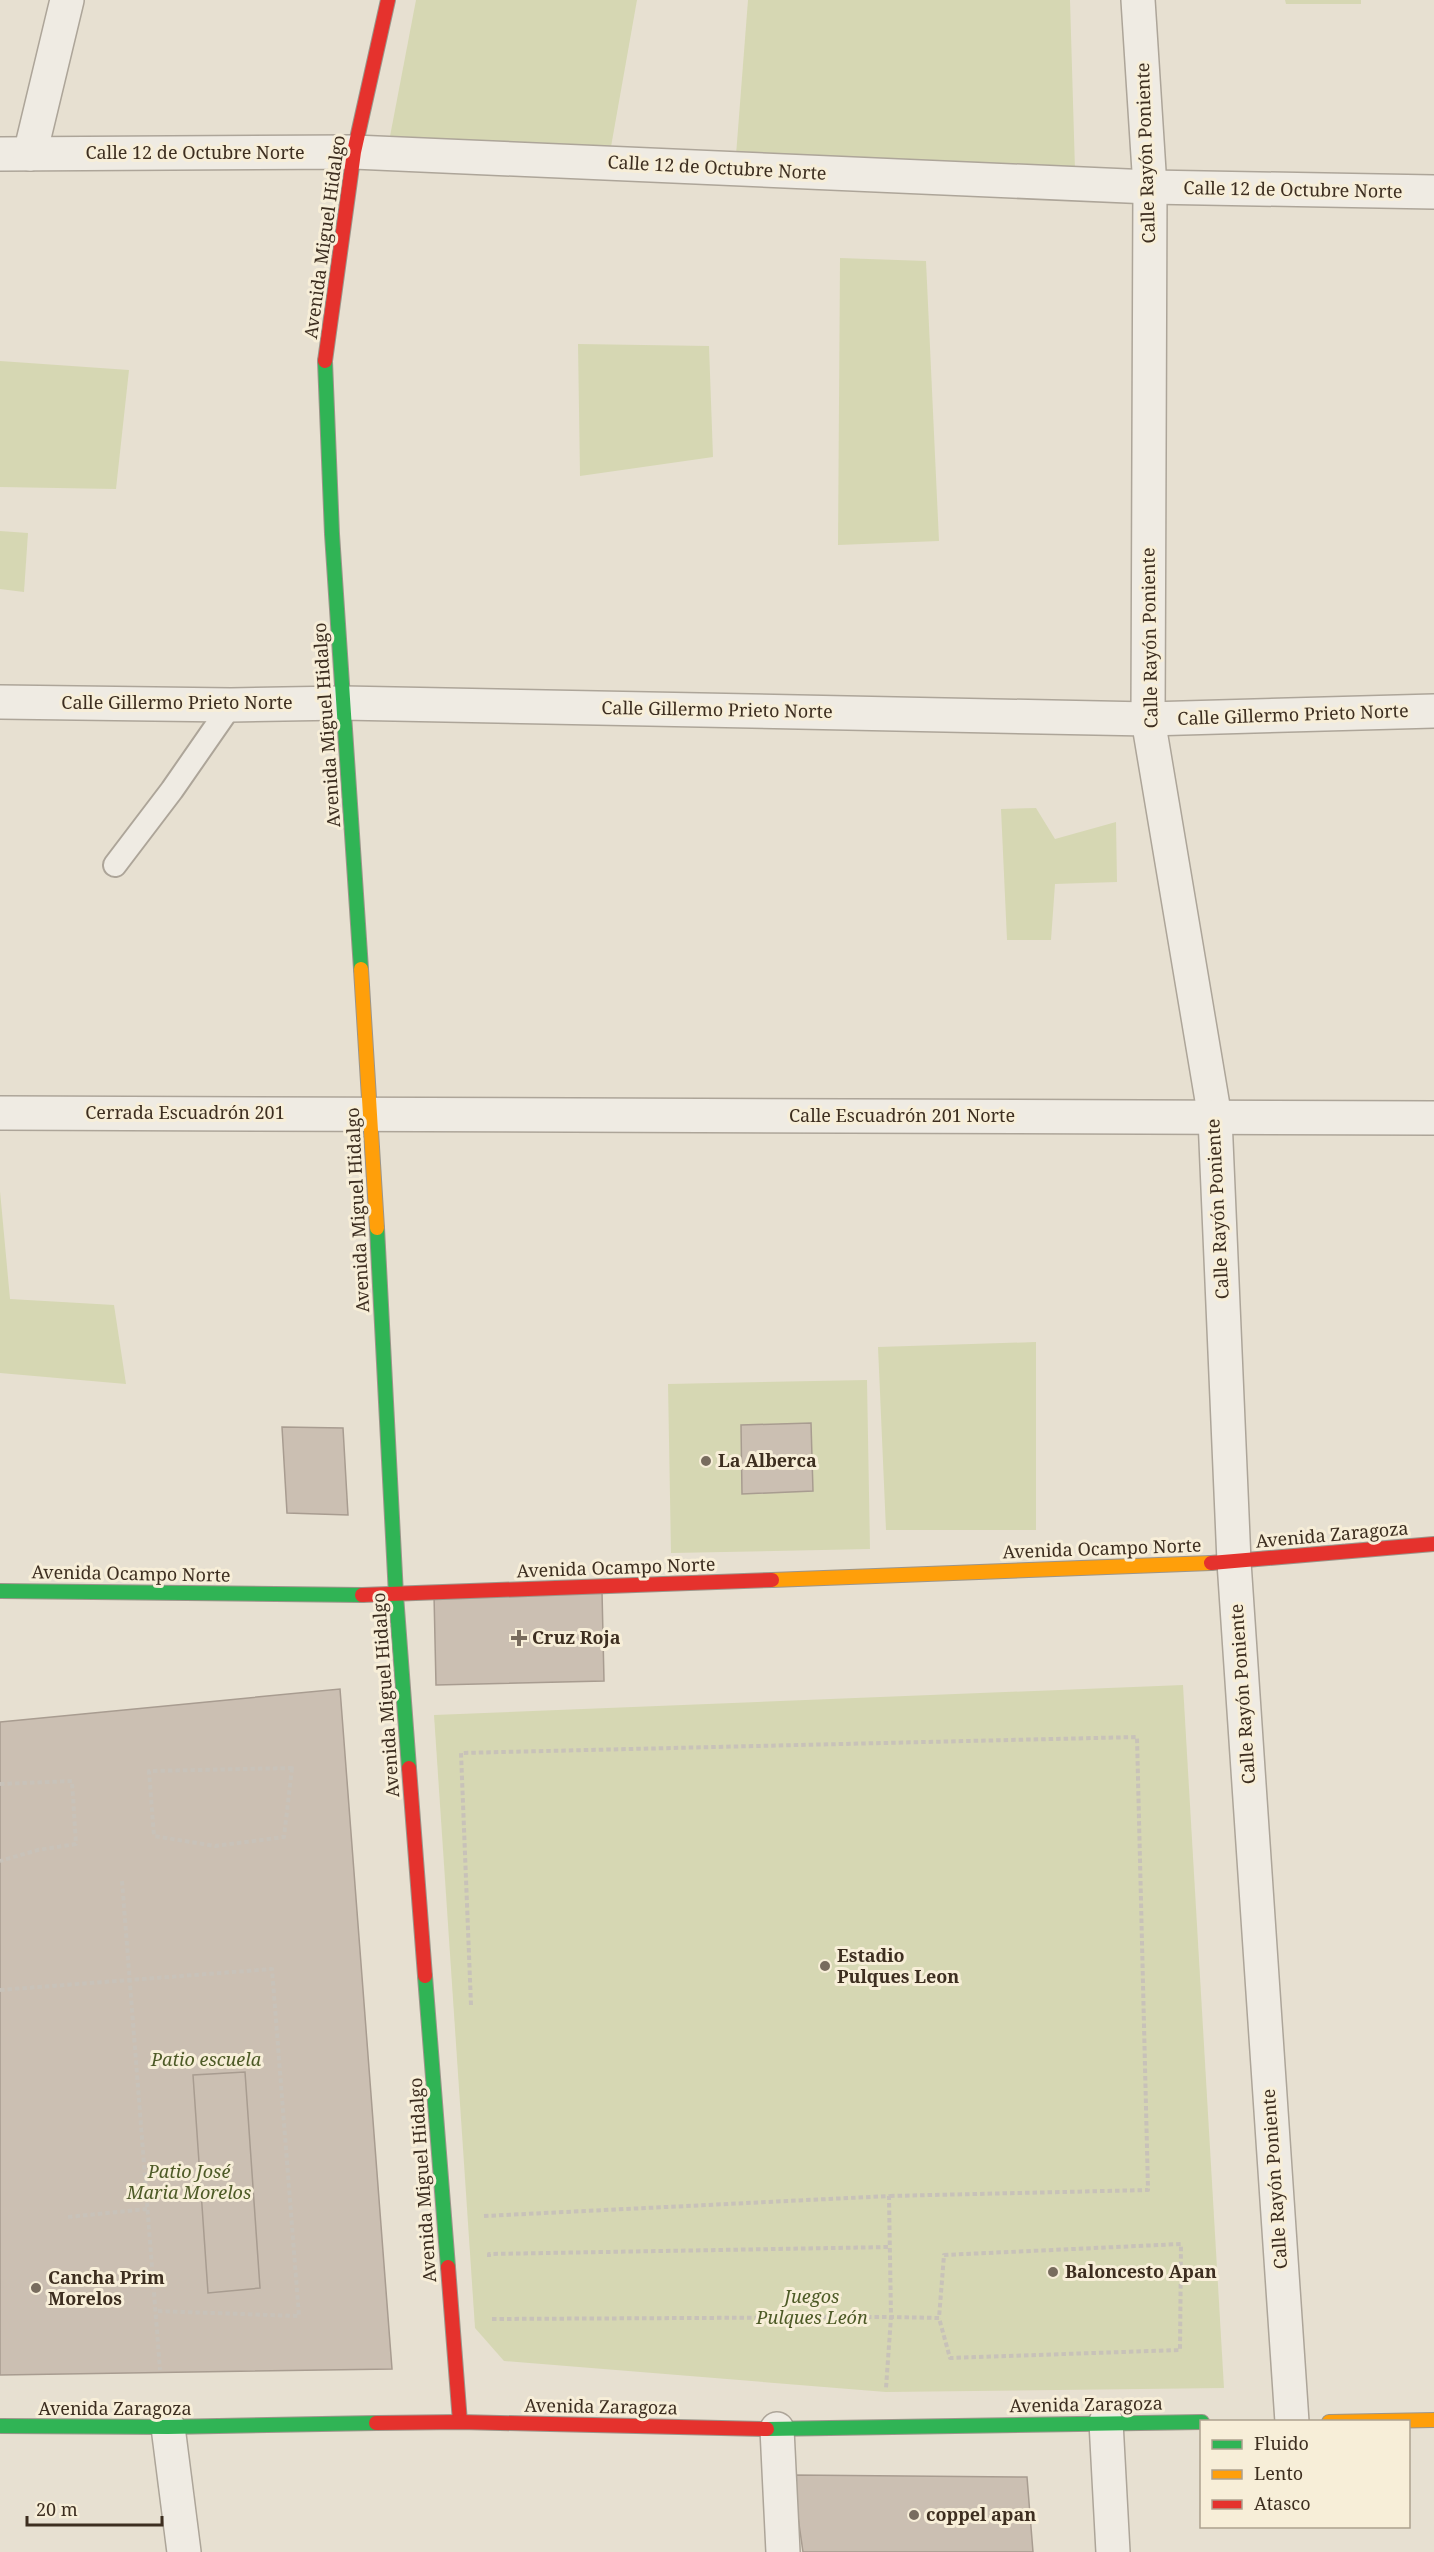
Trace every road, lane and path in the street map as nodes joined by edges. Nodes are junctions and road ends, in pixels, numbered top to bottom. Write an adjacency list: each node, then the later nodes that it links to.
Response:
1 (67, 0): 5 (street)
2 (388, 0): 4 (street, Avenida Miguel Hidalgo)
3 (1138, 0): 6 (street, Calle Rayón Poniente)
4 (354, 152): 5 (street, Calle 12 de Octubre Norte); 6 (street, Calle 12 de Octubre Norte); 9 (street, Avenida Miguel Hidalgo)
5 (15, 154)
6 (1150, 188): 7 (street, Calle 12 de Octubre Norte); 12 (street, Calle Rayón Poniente)
7 (1434, 192)
8 (0, 702): 10 (street, Calle Gillermo Prieto Norte)
9 (343, 703): 10 (street, Calle Gillermo Prieto Norte); 12 (street, Calle Gillermo Prieto Norte); 15 (street, Avenida Miguel Hidalgo)
10 (231, 705): 13 (lane)
11 (1434, 711): 12 (street, Calle Gillermo Prieto Norte)
12 (1148, 719): 16 (street, Calle Rayón Poniente)
13 (114, 865)
14 (0, 1113): 15 (street, Cerrada Escuadrón 201)
15 (371, 1114): 16 (street, Calle Escuadrón 201 Norte); 21 (street, Avenida Miguel Hidalgo)
16 (1215, 1118): 17 (street, Calle Escuadrón 201 Norte); 19 (street, Calle Rayón Poniente)
17 (1434, 1118)
18 (1434, 1544): 19 (street, Avenida Zaragoza)
19 (1234, 1562): 21 (street, Avenida Ocampo Norte); 41 (street, Calle Rayón Poniente)
20 (0, 1591): 21 (street, Avenida Ocampo Norte)
21 (396, 1595): 44 (street, Avenida Miguel Hidalgo)
22 (0, 1784): 24 (path)
23 (215, 1846): 23 (path)
24 (0, 1861)
25 (122, 1881): 26 (path)
26 (130, 1978): 27 (path); 30 (path); 36 (path)
27 (0, 1990)
28 (472, 2014): 29 (path)
29 (889, 2196): 31 (path); 33 (path)
30 (147, 2209): 32 (path); 36 (path)
31 (480, 2216)
32 (68, 2217)
33 (890, 2247): 34 (path); 37 (path)
34 (490, 2265)
35 (492, 2308): 37 (path)
36 (155, 2311): 39 (path)
37 (891, 2317): 38 (path); 40 (path)
38 (939, 2318): 38 (path)
39 (160, 2370)
40 (886, 2392)
41 (1292, 2420)
42 (1410, 2420): 43 (street)
43 (1434, 2420)
44 (460, 2422): 48 (street, Avenida Zaragoza); 49 (street, Avenida Zaragoza)
45 (1106, 2422): 46 (street, Avenida Zaragoza); 49 (street, Avenida Zaragoza); 52 (street)
46 (1200, 2422)
47 (0, 2426): 48 (street, Avenida Zaragoza)
48 (168, 2427): 50 (street)
49 (777, 2429): 51 (street)
50 (184, 2552)
51 (783, 2552)
52 (1113, 2552)

